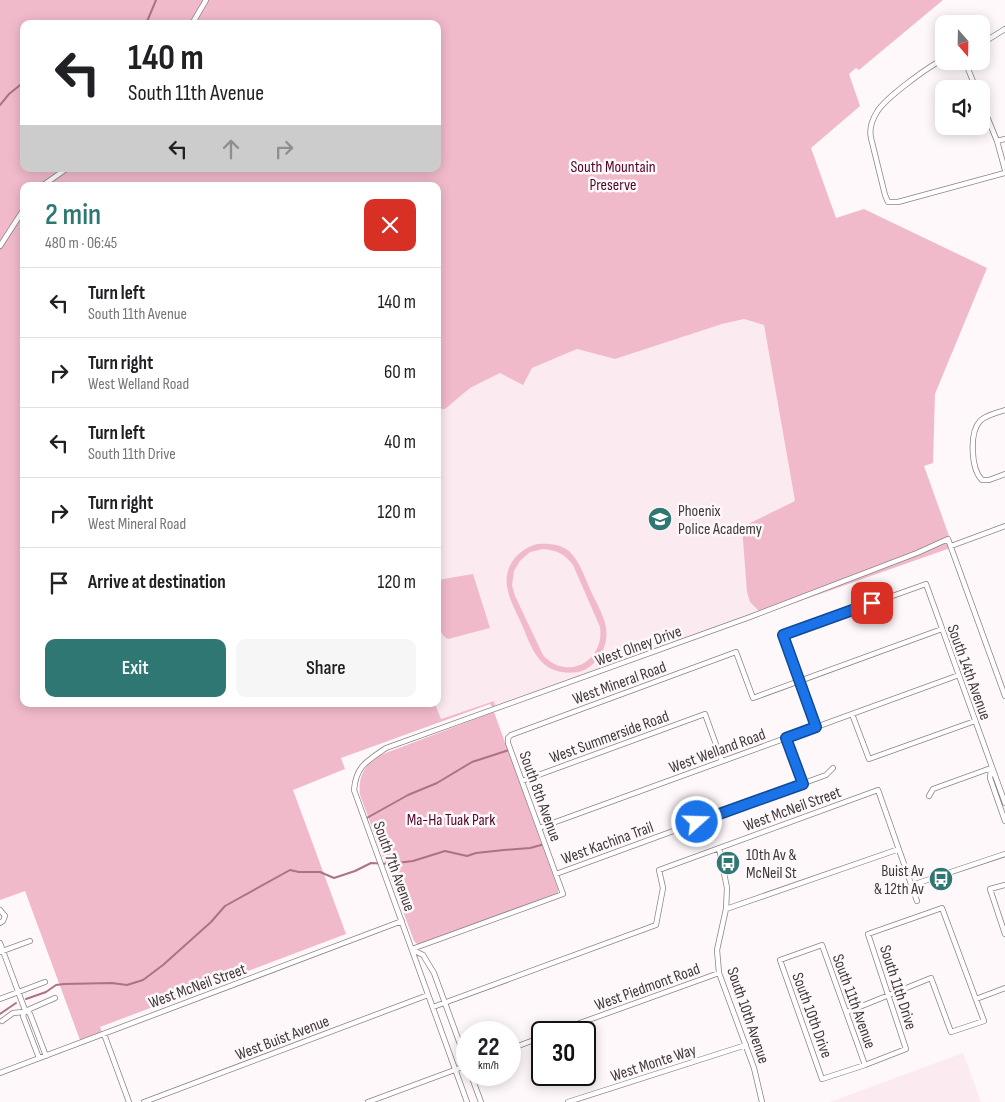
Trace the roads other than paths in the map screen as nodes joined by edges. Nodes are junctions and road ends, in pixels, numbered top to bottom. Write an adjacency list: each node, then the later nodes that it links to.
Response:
1 (206, 0): 2 (street)
2 (194, 20)
3 (1005, 29): 4 (street)
4 (990, 38)
5 (935, 64): 9 (street)
6 (990, 124): 8 (street)
7 (1005, 139): 8 (street)
8 (997, 141): 9 (street)
9 (1005, 171)
10 (62, 172): 11 (street)
11 (48, 182)
12 (20, 214): 13 (street)
13 (0, 246)
14 (1005, 410): 15 (street)
15 (1005, 474)
16 (1005, 526): 17 (street)
17 (951, 546): 21 (street); 32 (street, West Olney Drive)
18 (942, 628): 19 (street, South 14th Avenue); 20 (street); 20 (street, South 14th Avenue)
19 (959, 675): 22 (street, West Welland Road); 23 (street, South 14th Avenue)
20 (800, 681): 24 (street); 25 (street, West Mineral Road)
21 (1005, 696)
22 (852, 714): 23 (street); 24 (street, West Welland Road)
23 (975, 721): 29 (street, South 14th Avenue)
24 (816, 727): 26 (street, West Welland Road)
25 (511, 735): 30 (street, South 8th Avenue)
26 (786, 738): 27 (street, West Welland Road); 31 (street)
27 (722, 761): 30 (street, West Summerside Road); 37 (street, West Welland Road)
28 (833, 768): 31 (street, West Kachina Trail)
29 (991, 768): 33 (street); 34 (street, South 14th Avenue); 35 (street, South 14th Avenue)
30 (522, 781): 37 (street, South 8th Avenue)
31 (803, 784): 41 (street, West Kachina Trail)
32 (354, 790): 47 (street, South 7th Avenue)
33 (929, 796)
34 (1005, 802)
35 (1004, 815): 36 (street, South 14th Avenue)
36 (1005, 821)
37 (539, 828): 41 (street, South 8th Avenue)
38 (719, 848): 39 (street, West McNeil Street); 45 (street, South 10th Avenue); 64 (street, West McNeil Street)
39 (899, 848): 42 (street); 45 (street)
40 (1005, 854): 42 (street)
41 (556, 874): 53 (street, South 8th Avenue)
42 (912, 885): 44 (street)
43 (1005, 885): 49 (street)
44 (917, 901)
45 (726, 909): 55 (street, South 10th Avenue)
46 (0, 910): 48 (street)
47 (402, 921): 53 (street, South 7th Avenue); 70 (street, West McNeil Street)
48 (0, 923)
49 (1005, 934)
50 (30, 941): 54 (street)
51 (0, 943): 54 (street)
52 (822, 945): 67 (street, South 11th Avenue); 75 (street, South 10th Drive)
53 (412, 950): 59 (street, South 7th Avenue); 64 (street, South 7th Avenue)
54 (1, 951): 58 (street)
55 (719, 973): 69 (street, West Piedmont Road); 72 (street, South 10th Avenue)
56 (45, 982): 58 (street)
57 (1005, 988): 63 (street)
58 (18, 992): 62 (street); 66 (street)
59 (428, 995): 65 (street, South 7th Avenue); 80 (street, West Buist Avenue)
60 (888, 995): 63 (street); 63 (street, South 11th Drive); 67 (street); 75 (street, South 11th Drive)
61 (55, 998): 66 (street)
62 (0, 999)
63 (976, 999)
64 (445, 1003): 65 (street); 71 (street, South 7th Avenue)
65 (433, 1007): 76 (street, South 7th Avenue)
66 (25, 1011): 68 (street); 73 (street); 74 (street)
67 (846, 1012): 75 (street, South 11th Avenue)
68 (2, 1021)
69 (586, 1021)
70 (104, 1034): 73 (street, West McNeil Street); 79 (street)
71 (456, 1034)
72 (746, 1046): 84 (street, West Monte Way); 85 (street, South 10th Avenue)
73 (46, 1056): 74 (street, West McNeil Street)
74 (39, 1058): 77 (street, West McNeil Street)
75 (865, 1065)
76 (455, 1070): 81 (street); 82 (street, South 7th Avenue)
77 (0, 1073)
78 (475, 1086): 83 (street)
79 (129, 1102)
80 (144, 1102)
81 (368, 1102)
82 (467, 1102)
83 (481, 1102)
84 (568, 1102)
85 (762, 1102)

